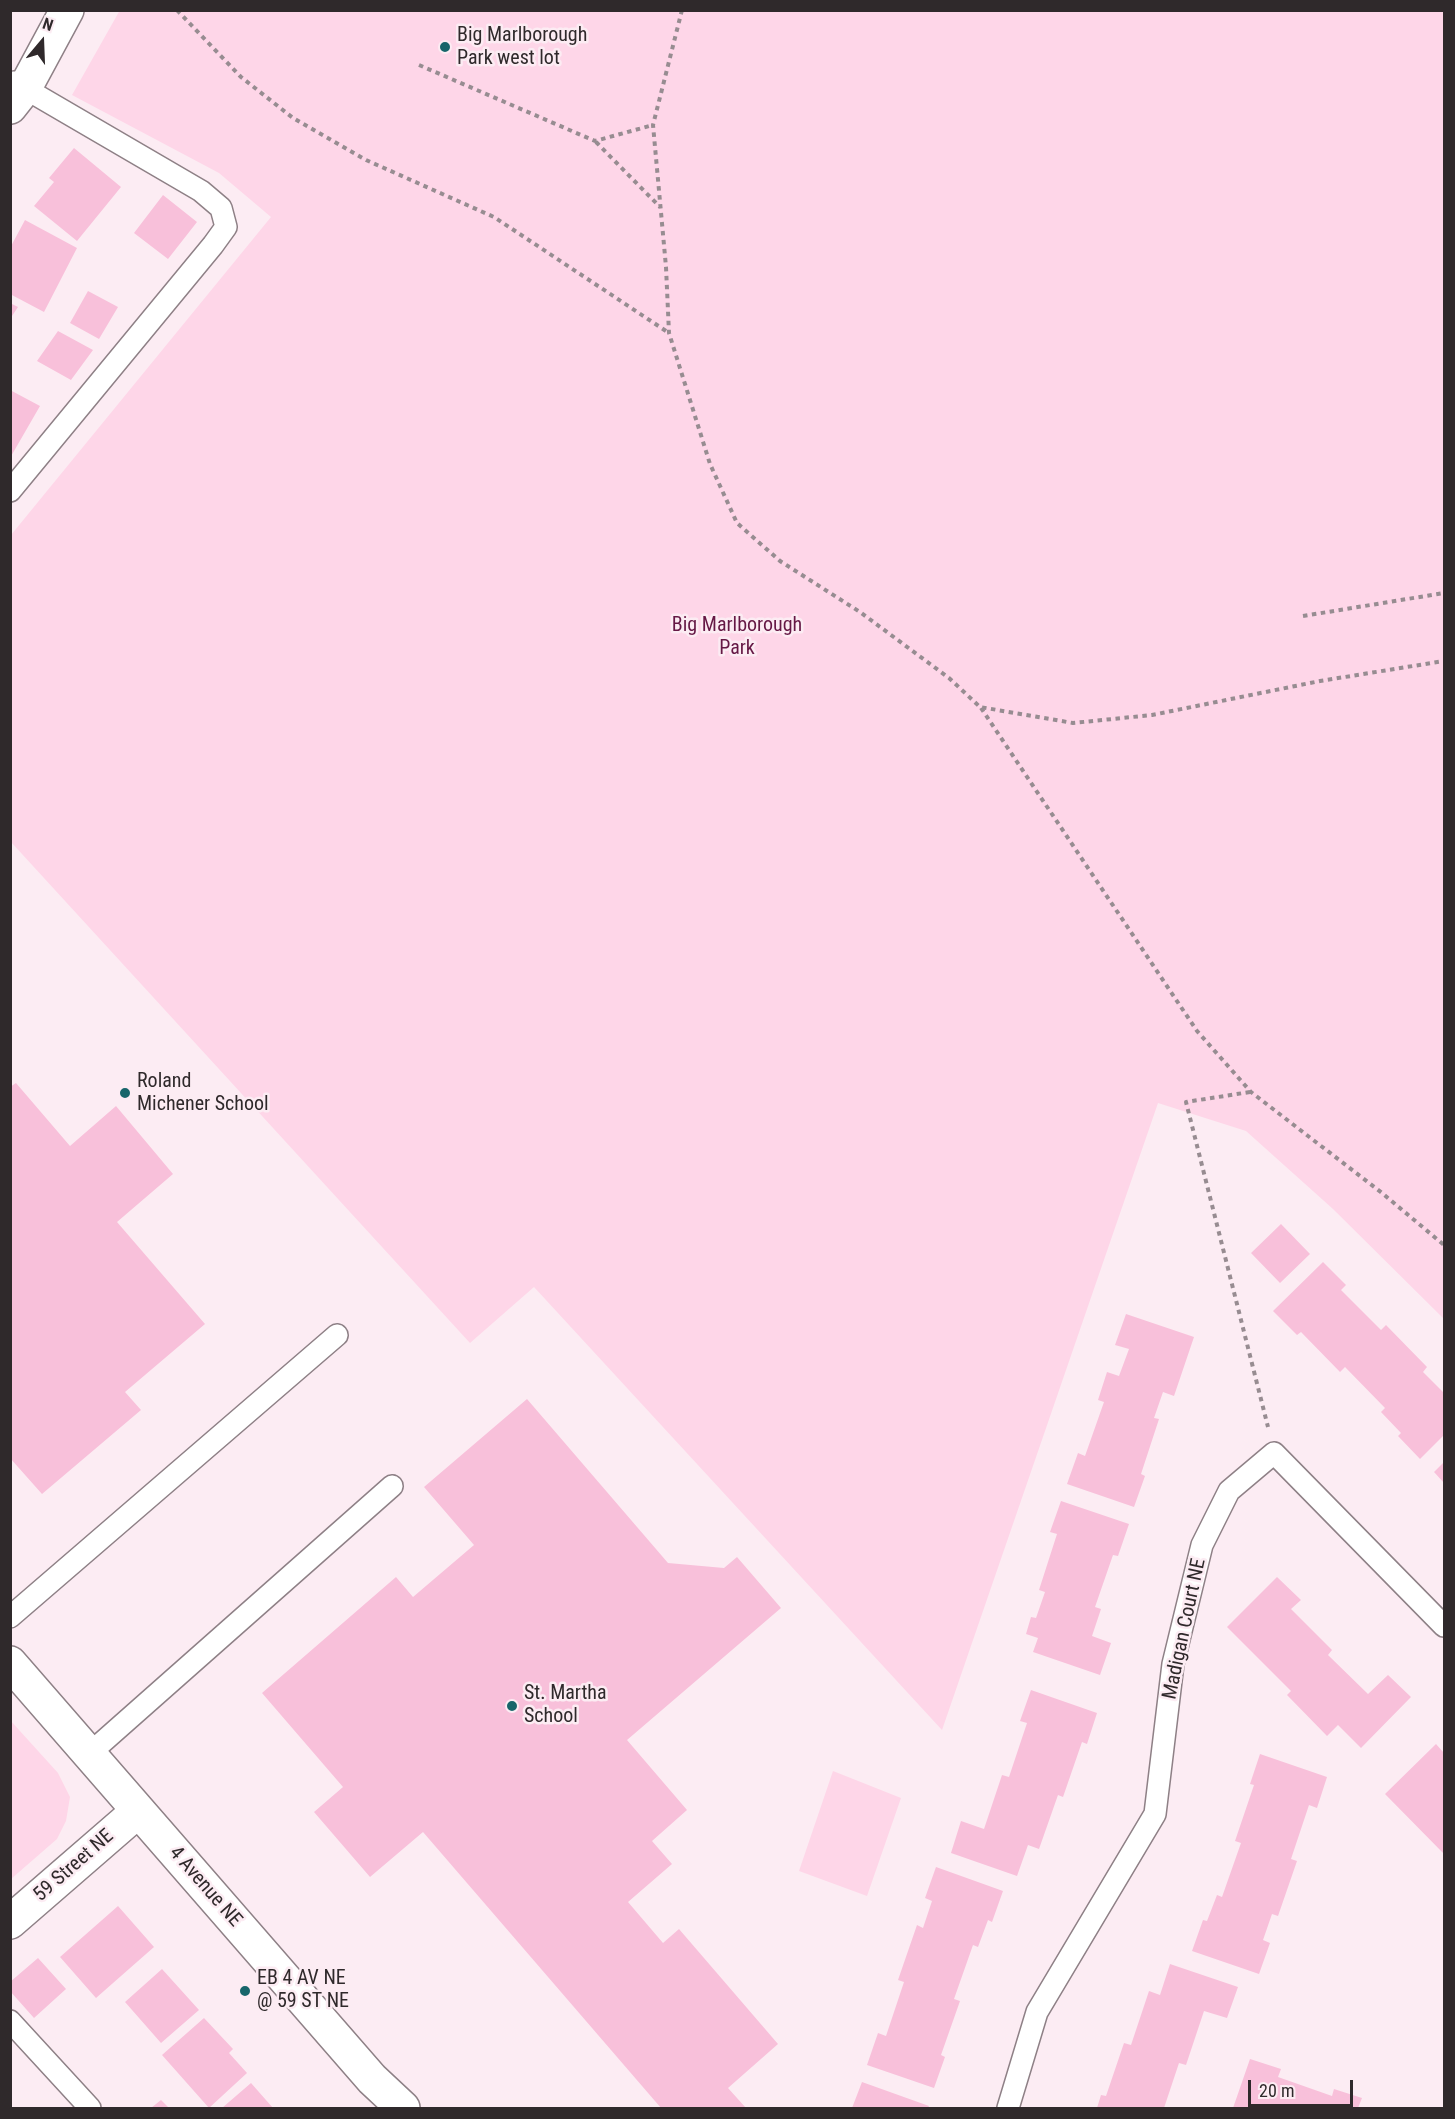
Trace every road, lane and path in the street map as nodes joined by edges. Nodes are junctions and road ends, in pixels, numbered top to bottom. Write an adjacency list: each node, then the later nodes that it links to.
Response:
1 (67, 10): 5 (street)
2 (177, 10): 9 (path)
3 (682, 10): 6 (path)
4 (418, 65): 7 (path)
5 (15, 92): 10 (lane)
6 (653, 125): 7 (path); 8 (path)
7 (595, 141): 8 (path)
8 (661, 208): 9 (path)
9 (669, 333): 14 (path)
10 (10, 491)
11 (1444, 593): 12 (path)
12 (1303, 616)
13 (1444, 661): 14 (path)
14 (980, 707): 15 (path)
15 (1251, 1092): 16 (path); 18 (path)
16 (1444, 1245)
17 (337, 1335): 20 (lane)
18 (1274, 1453): 21 (lane); 29 (lane, Madigan Court NE)
19 (392, 1486): 23 (lane)
20 (10, 1617)
21 (1444, 1626)
22 (10, 1663): 23 (street, 4 Avenue NE)
23 (89, 1754): 24 (street, 4 Avenue NE)
24 (138, 1810): 25 (street, 59 Street NE); 28 (street, 4 Avenue NE)
25 (10, 1922)
26 (10, 2021): 27 (lane)
27 (90, 2109)
28 (403, 2109)
29 (1008, 2109)

